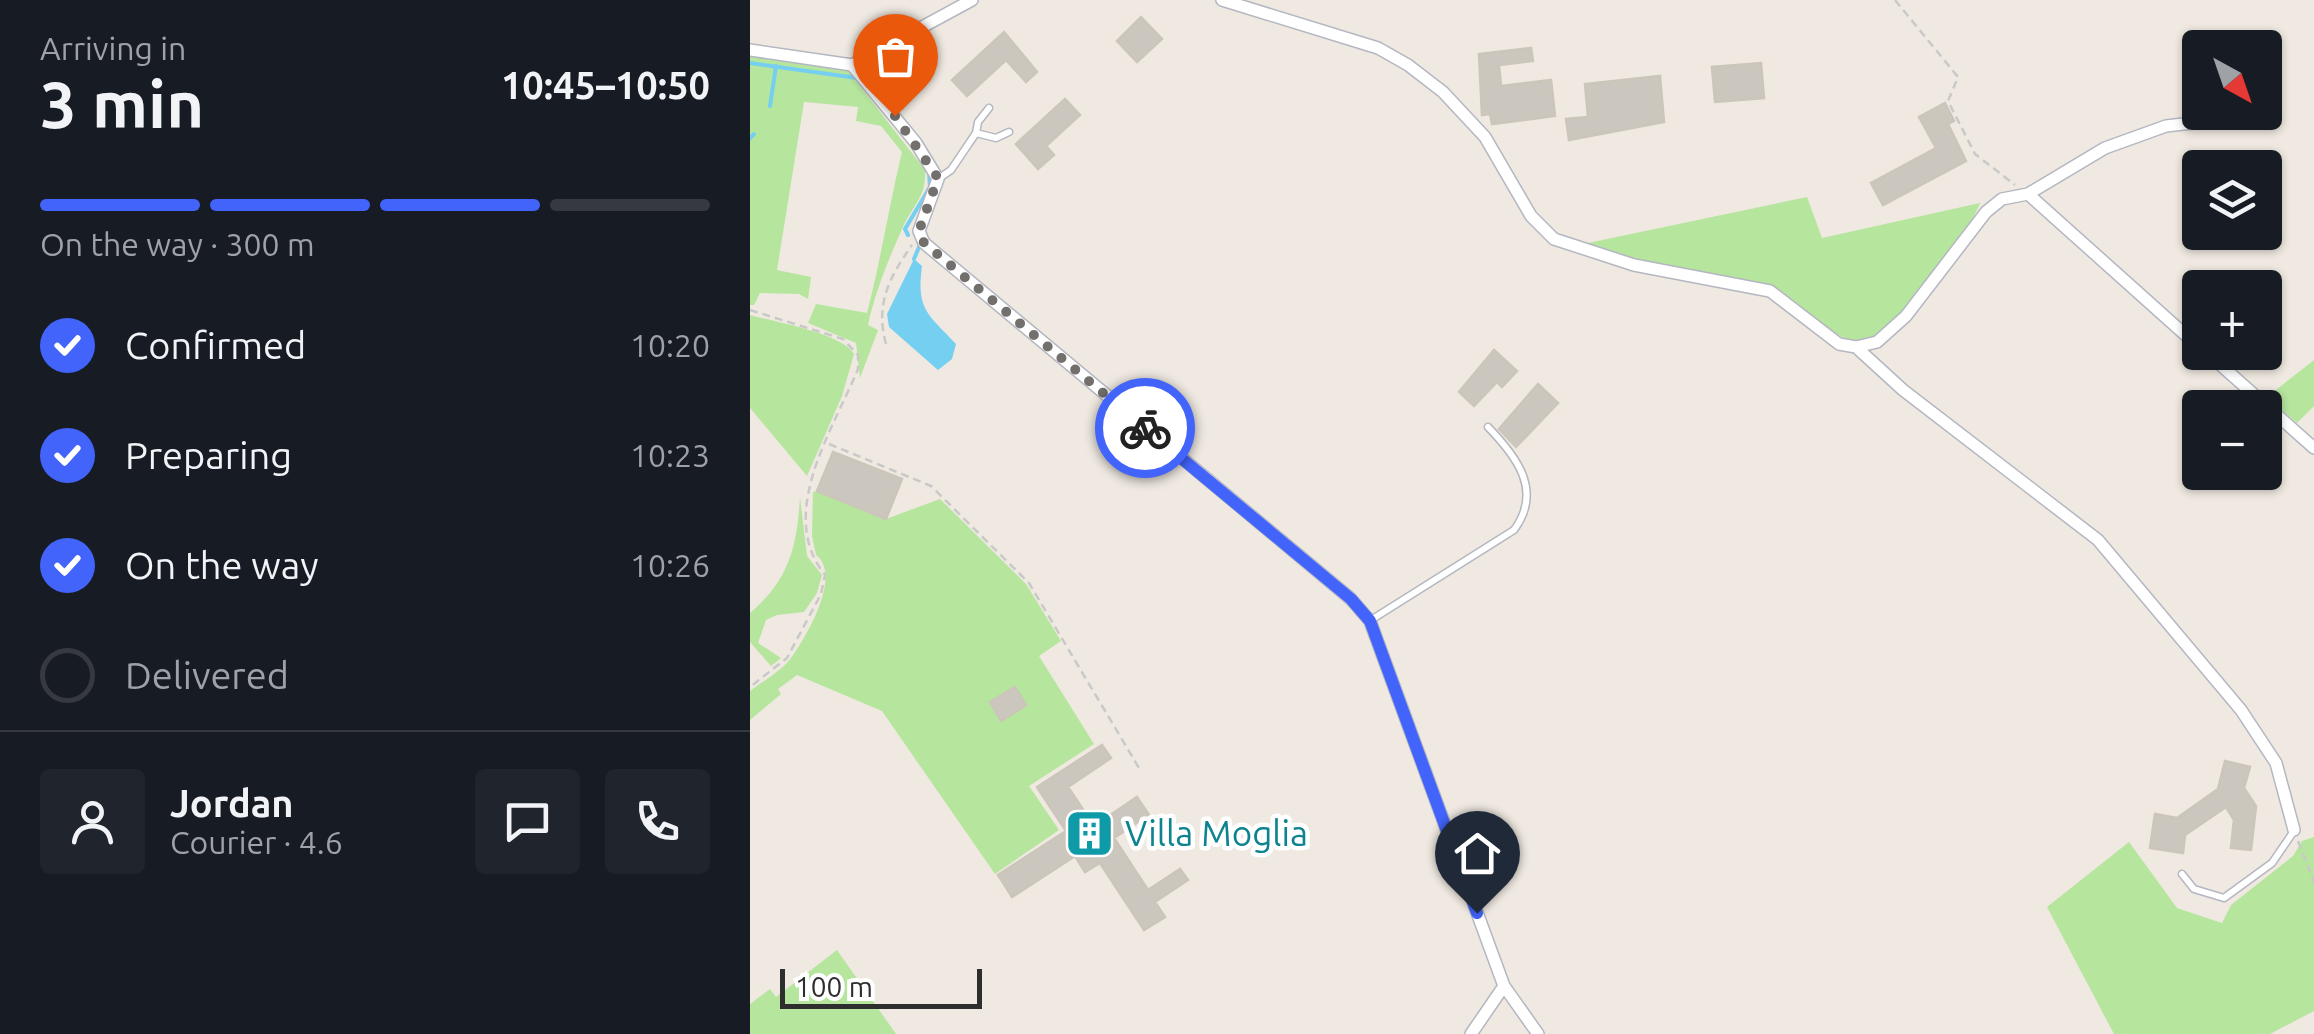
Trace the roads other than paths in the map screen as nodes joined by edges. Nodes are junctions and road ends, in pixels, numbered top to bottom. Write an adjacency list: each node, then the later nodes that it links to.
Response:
1 (972, 0): 4 (street)
2 (1222, 0): 12 (street)
3 (750, 50): 4 (street)
4 (852, 66): 9 (street)
5 (989, 108): 7 (lane)
6 (2182, 124): 10 (street)
7 (976, 132): 8 (lane); 9 (lane)
8 (1009, 132)
9 (938, 178): 16 (street)
10 (2028, 194): 11 (street); 12 (street)
11 (2182, 332)
12 (1856, 347): 17 (street)
13 (2226, 370): 15 (street)
14 (1488, 427): 16 (lane)
15 (2314, 448)
16 (1370, 621): 19 (street)
17 (2294, 830): 18 (lane)
18 (2182, 874)
19 (1504, 986): 20 (street); 21 (street)
20 (1471, 1034)
21 (1538, 1034)

